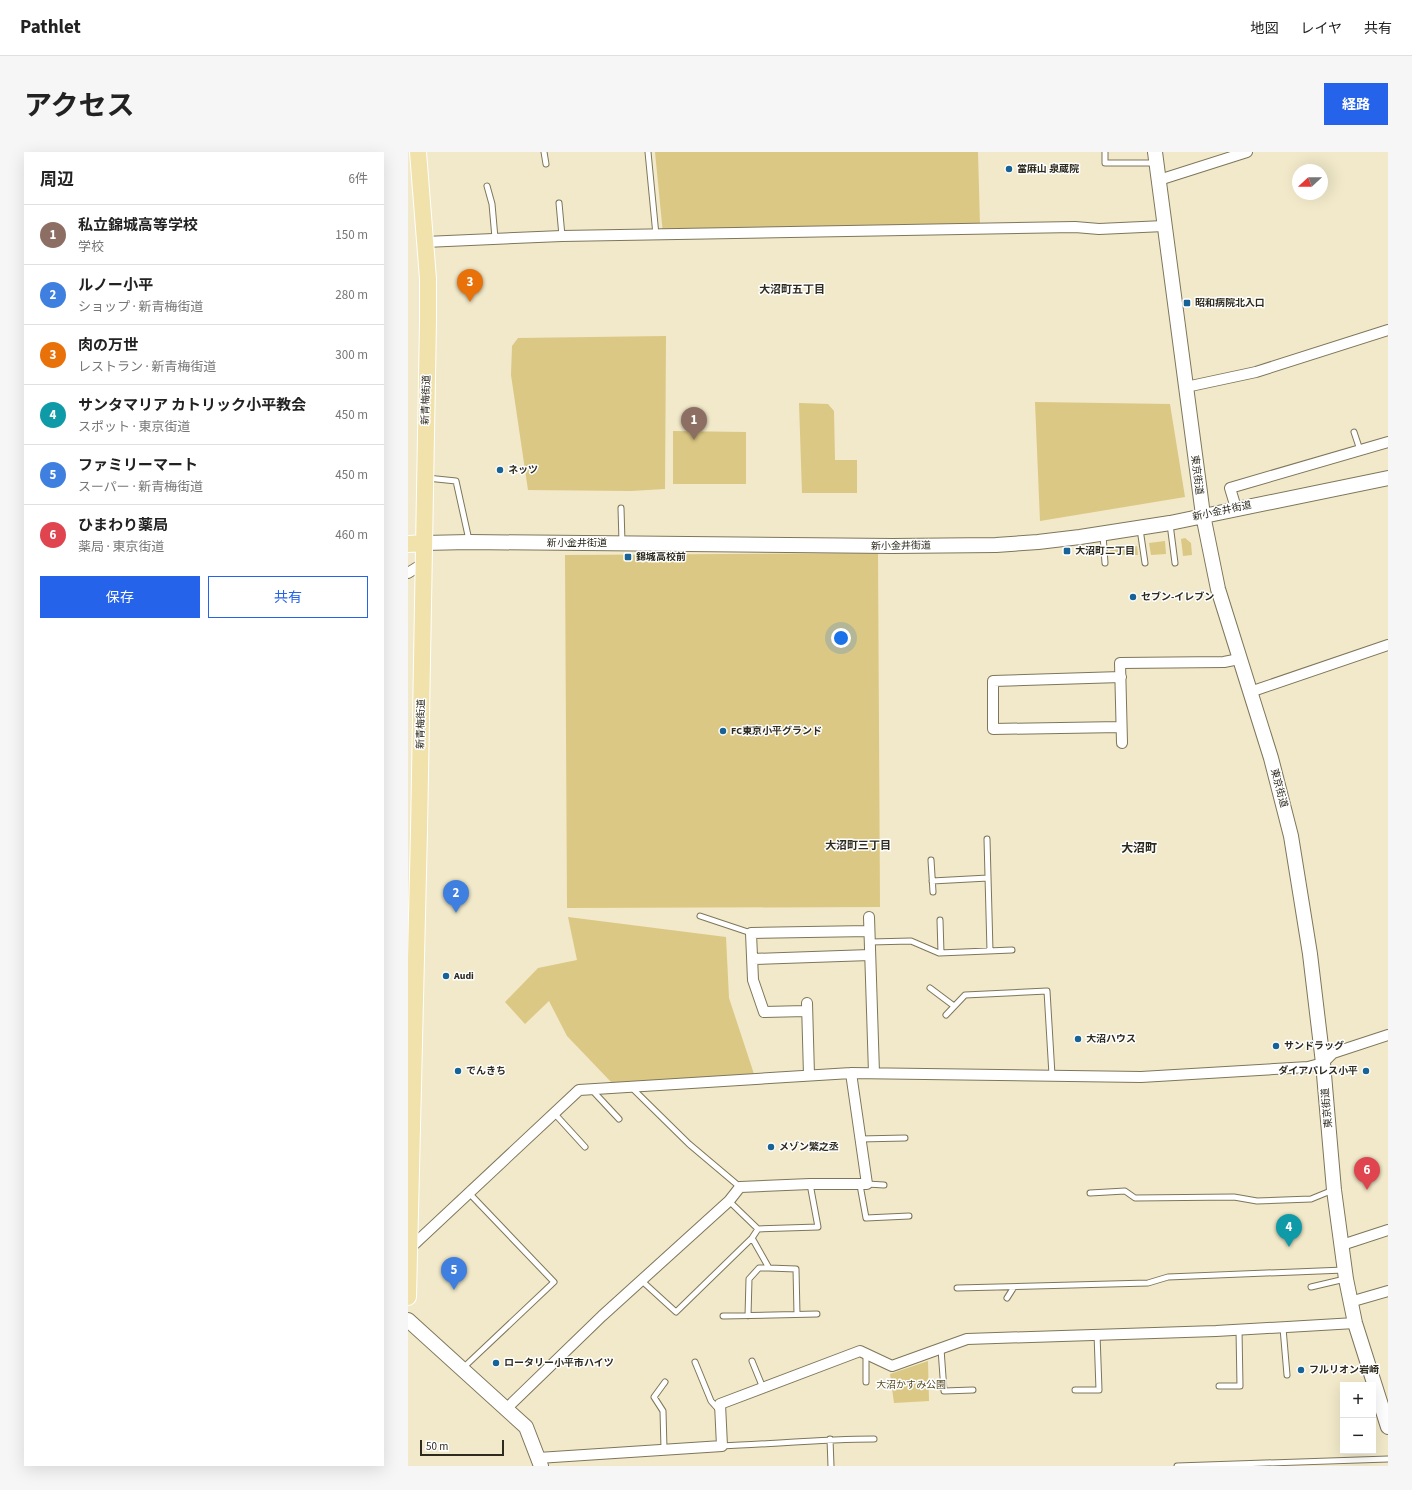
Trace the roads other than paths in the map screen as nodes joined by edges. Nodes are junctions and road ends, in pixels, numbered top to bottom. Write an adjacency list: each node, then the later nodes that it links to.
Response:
1 (418, 152): 15 (main road, 新青梅街道)
2 (544, 152): 7 (lane)
3 (648, 152): 12 (lane)
4 (1105, 152): 6 (lane)
5 (1247, 152): 8 (street)
6 (1156, 157): 8 (main road, 東京街道)
7 (546, 164)
8 (1159, 180): 11 (main road, 東京街道)
9 (487, 186): 14 (lane)
10 (559, 203): 13 (lane)
11 (1164, 226): 12 (street); 17 (main road, 東京街道)
12 (656, 235): 13 (street)
13 (562, 236): 14 (street)
14 (495, 238): 15 (street)
15 (425, 242): 21 (main road, 新青梅街道)
16 (1388, 330): 17 (street)
17 (1186, 387): 25 (main road, 東京街道)
18 (1354, 432): 20 (lane)
19 (1388, 442): 20 (street)
20 (1360, 450): 24 (street)
21 (424, 478): 29 (lane); 31 (main road, 新青梅街道)
22 (1388, 478): 24 (main road, 新小金井街道)
23 (621, 508): 30 (lane)
24 (1236, 508): 25 (main road, 新小金井街道)
25 (1203, 515): 26 (main road, 新小金井街道); 38 (main road, 東京街道)
26 (1170, 523): 27 (main road, 新小金井街道); 35 (lane)
27 (1140, 528): 28 (main road, 新小金井街道); 34 (lane)
28 (1103, 534): 30 (main road, 新小金井街道); 33 (lane)
29 (469, 542): 30 (main road, 新小金井街道); 31 (main road, 新小金井街道)
30 (622, 543)
31 (416, 544): 32 (main road, 新青梅街道)
32 (424, 563): 36 (street); 43 (main road, 新青梅街道)
33 (1105, 563)
34 (1145, 563)
35 (1175, 563)
36 (408, 573)
37 (1388, 645): 40 (street)
38 (1239, 659): 39 (street); 40 (main road, 東京街道)
39 (1121, 677): 41 (street); 41 (street)
40 (1250, 692): 64 (main road, 東京街道)
41 (1121, 727): 42 (street)
42 (1122, 743)
43 (414, 833): 89 (main road, 新青梅街道)
44 (987, 839): 46 (lane)
45 (931, 860): 47 (lane)
46 (988, 878): 47 (lane); 56 (lane)
47 (932, 881): 48 (lane)
48 (933, 892)
49 (700, 916): 53 (lane)
50 (869, 917): 52 (street)
51 (940, 920): 57 (lane)
52 (870, 931): 53 (street); 54 (street)
53 (752, 933): 59 (street)
54 (870, 942): 57 (lane); 58 (street)
55 (1012, 950): 56 (lane)
56 (990, 951): 57 (lane)
57 (942, 953)
58 (870, 955): 59 (street); 66 (street)
59 (753, 959): 67 (street)
60 (930, 988): 61 (lane)
61 (954, 1006): 62 (lane); 68 (lane)
62 (946, 1015)
63 (1388, 1035): 64 (street)
64 (1323, 1063): 68 (street); 80 (main road, 東京街道)
65 (851, 1073): 66 (street); 67 (street); 74 (street)
66 (874, 1073): 68 (street)
67 (809, 1075): 69 (street)
68 (1052, 1075)
69 (631, 1087): 70 (street); 79 (lane)
70 (591, 1089): 71 (street); 72 (lane)
71 (554, 1113): 75 (lane); 81 (street)
72 (619, 1119)
73 (905, 1138): 74 (lane)
74 (860, 1139): 77 (street)
75 (586, 1147)
76 (810, 1184): 77 (street); 79 (street); 85 (lane)
77 (864, 1184): 78 (lane); 84 (lane)
78 (884, 1185)
79 (740, 1187): 83 (street)
80 (1334, 1190): 82 (lane); 88 (main road, 東京街道)
81 (469, 1193): 89 (street); 113 (lane)
82 (1090, 1193)
83 (729, 1200): 85 (lane); 92 (street)
84 (909, 1216)
85 (758, 1229): 87 (lane)
86 (1388, 1230): 88 (street)
87 (752, 1238): 90 (lane); 92 (lane)
88 (1342, 1245): 91 (main road, 東京街道)
89 (409, 1249): 97 (main road, 新青梅街道)
90 (769, 1268): 100 (lane); 103 (lane)
91 (1346, 1274): 93 (lane); 94 (lane); 99 (main road, 東京街道)
92 (642, 1281): 121 (street)
93 (1014, 1287): 95 (lane); 98 (lane)
94 (1310, 1287)
95 (957, 1288)
96 (1388, 1291): 99 (street)
97 (408, 1297)
98 (1007, 1298)
99 (1350, 1302): 105 (main road, 東京街道)
100 (797, 1314): 101 (lane); 103 (lane)
101 (817, 1314)
102 (723, 1316): 103 (lane)
103 (748, 1316)
104 (408, 1320): 113 (main road)
105 (1355, 1323): 106 (street); 123 (main road, 東京街道)
106 (1283, 1328): 107 (street); 114 (lane)
107 (1240, 1330): 108 (street); 117 (lane)
108 (1097, 1334): 109 (street); 120 (lane)
109 (941, 1349): 110 (street); 119 (lane)
110 (866, 1354): 116 (lane); 118 (street)
111 (752, 1361): 118 (lane)
112 (696, 1362): 122 (lane)
113 (463, 1369): 121 (main road)
114 (1287, 1375)
115 (665, 1382): 127 (lane)
116 (866, 1382)
117 (1219, 1386)
118 (763, 1388): 122 (street)
119 (973, 1390)
120 (1075, 1390)
121 (507, 1408): 129 (main road)
122 (720, 1412): 126 (street)
123 (1388, 1427)
124 (830, 1439): 125 (lane); 126 (lane); 132 (lane)
125 (874, 1439)
126 (722, 1446): 127 (street)
127 (664, 1449): 129 (street)
128 (1388, 1459): 131 (lane)
129 (539, 1462)
130 (1201, 1465): 131 (lane); 133 (lane)
131 (1234, 1465)
132 (831, 1466)
133 (1178, 1466)

